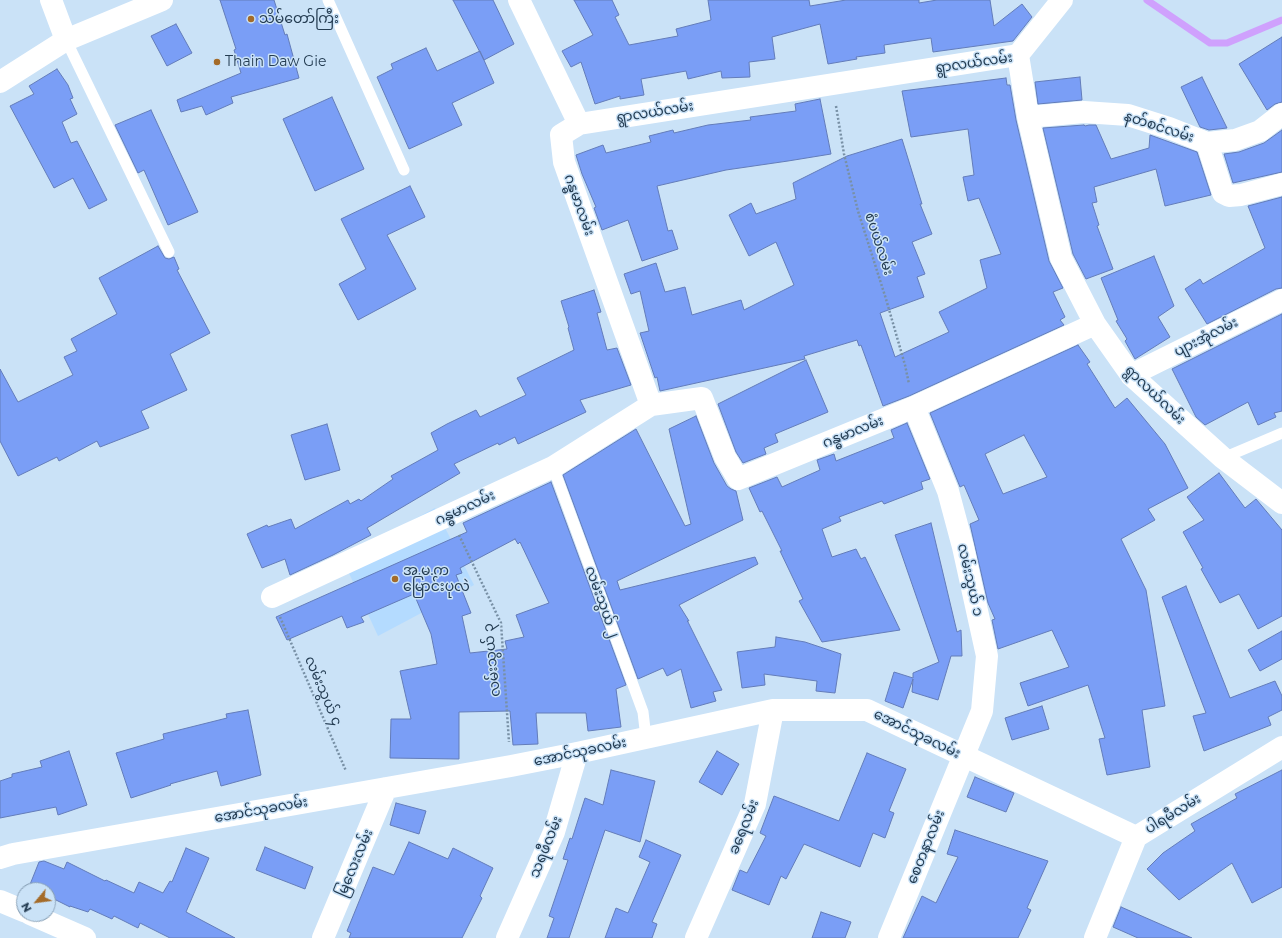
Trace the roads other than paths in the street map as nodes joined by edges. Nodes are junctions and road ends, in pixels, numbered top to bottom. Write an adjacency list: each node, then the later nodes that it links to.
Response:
1 (51, 0): 6 (street)
2 (162, 0): 6 (street)
3 (328, 0): 13 (lane)
4 (518, 0): 11 (street)
5 (1062, 0): 7 (street)
6 (66, 40): 8 (street); 15 (lane)
7 (1018, 55): 10 (street, ရွာလယ်လမ်း); 11 (street, ရွာလယ်လမ်း)
8 (0, 82)
9 (1282, 114): 12 (street, နတ်စင်လမ်း)
10 (1028, 117): 12 (street, နတ်စင်လမ်း); 17 (street, ရွာလယ်လမ်း)
11 (579, 124): 19 (street, ဂန္ဓမာလမ်း)
12 (1207, 143): 14 (street)
13 (404, 170)
14 (1282, 184)
15 (169, 252)
16 (1282, 300): 18 (street, ပျားအုံလမ်း)
17 (1095, 324): 18 (street, ရွာလယ်လမ်း); 20 (street, ဂန္ဓမာလမ်း)
18 (1131, 375): 22 (street, ရွာလယ်လမ်း)
19 (651, 405): 20 (street, ဂန္ဓမာလမ်း); 23 (street, ဂန္ဓမာလမ်း)
20 (914, 408): 30 (street, လမ်းသွယ် ၁)
21 (1282, 433): 22 (lane)
22 (1222, 458): 24 (street, ရွာလယ်လမ်း)
23 (553, 467): 25 (street, ဂန္ဓမာလမ်း); 27 (lane, လမ်းသွယ် ၂)
24 (1282, 504)
25 (272, 597)
26 (773, 710): 27 (street, အောင်သုခလမ်း); 30 (street, အောင်သုခလမ်း); 40 (street, ခရေလမ်း)
27 (646, 738): 29 (street, အောင်သုခလမ်း)
28 (1282, 747): 32 (street, ပါရမီလမ်း)
29 (577, 753): 31 (street, အောင်သုခလမ်း); 39 (street, သရဖီလမ်း)
30 (962, 756): 32 (street, အောင်သုခလမ်း); 41 (street, စေတနာလမ်း)
31 (386, 788): 33 (street, အောင်သုခလမ်း); 38 (street, မြလေးလမ်း)
32 (1136, 838): 42 (street, ပါရမီလမ်း)
33 (0, 858)
34 (0, 901): 35 (street)
35 (16, 908)
36 (48, 922): 37 (street)
37 (85, 938)
38 (323, 938)
39 (507, 938)
40 (696, 938)
41 (889, 938)
42 (1095, 938)

